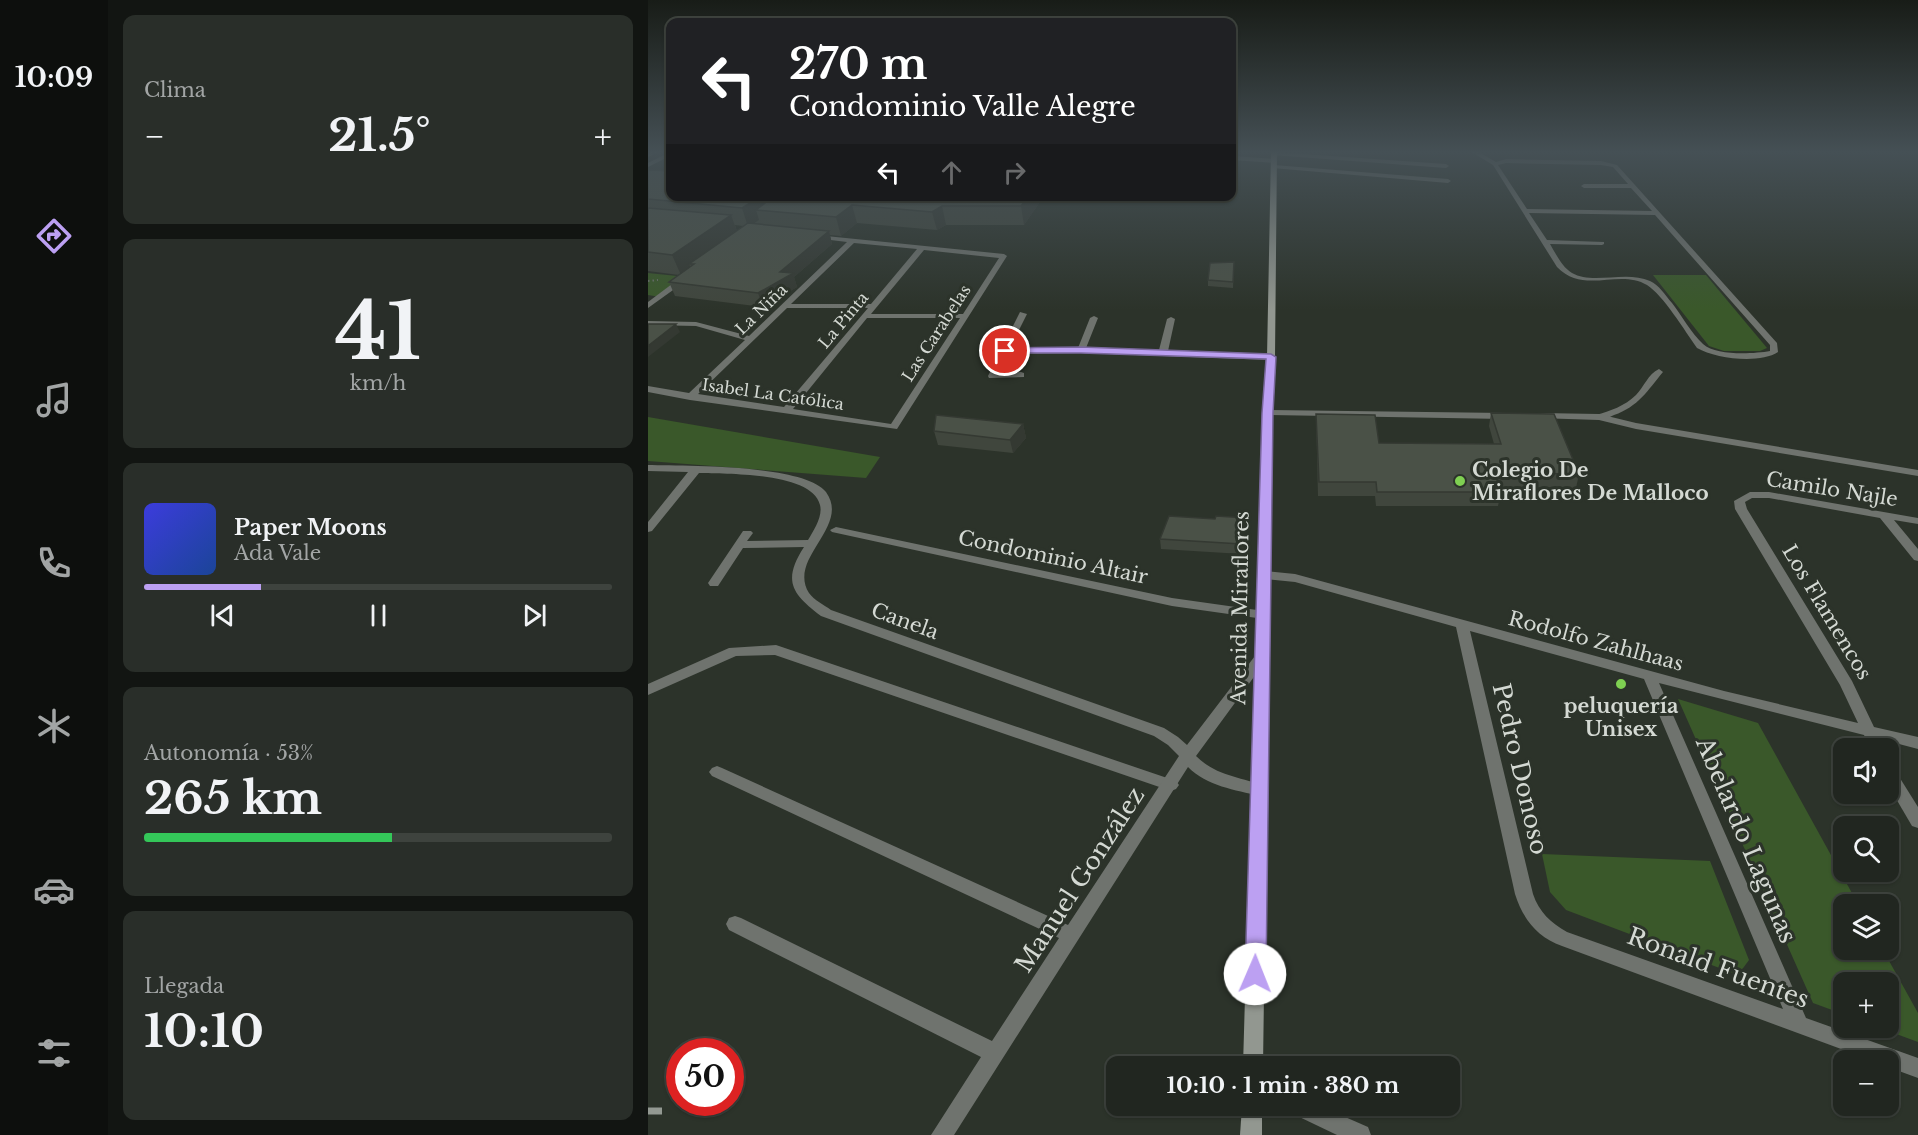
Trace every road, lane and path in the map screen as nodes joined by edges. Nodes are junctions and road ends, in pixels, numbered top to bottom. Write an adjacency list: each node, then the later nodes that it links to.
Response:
1 (1273, 204): 25 (main road, Avenida Miraflores)
2 (1522, 204): 4 (street)
3 (1648, 204): 5 (street)
4 (1526, 211): 5 (street); 8 (street)
5 (1656, 213): 8 (street)
6 (807, 237): 7 (street)
7 (852, 241): 10 (street); 13 (street, La Niña)
8 (1546, 242): 9 (street)
9 (1602, 243)
10 (922, 248): 14 (street, La Pinta); 17 (street, Las Carabelas)
11 (688, 276): 12 (street)
12 (648, 306)
13 (786, 306): 14 (street); 21 (street, La Niña)
14 (874, 306): 16 (street, La Pinta)
15 (1023, 314): 23 (street)
16 (865, 316): 17 (street); 30 (street, La Pinta)
17 (965, 316): 35 (street, Las Carabelas)
18 (1094, 318): 22 (street)
19 (1171, 319): 24 (street)
20 (648, 323): 21 (street)
21 (752, 339): 29 (street, La Niña)
22 (1081, 350): 23 (street); 24 (street)
23 (1005, 351): 27 (street)
24 (1163, 353): 25 (street)
25 (1271, 357): 31 (main road, Avenida Miraflores)
26 (1659, 372): 34 (street)
27 (1021, 375)
28 (648, 389): 29 (street, Isabel La Católica)
29 (690, 397): 30 (street, Isabel La Católica)
30 (786, 411): 35 (street, Isabel La Católica)
31 (1267, 413): 32 (street); 48 (main road, Avenida Miraflores)
32 (1516, 416)
33 (1528, 416): 34 (street)
34 (1599, 417): 38 (street)
35 (894, 426)
36 (648, 468): 37 (street, Canela)
37 (695, 471): 42 (street); 45 (street, Canela)
38 (1918, 473)
39 (1740, 498): 40 (street, Camilo Najle); 55 (street, Los Flamencos)
40 (1884, 515): 41 (street, Camilo Najle); 47 (street)
41 (1918, 521)
42 (648, 529)
43 (836, 530): 50 (street, Condominio Altair)
44 (747, 533): 46 (street)
45 (812, 543): 46 (street); 58 (street, Canela)
46 (739, 545): 49 (street)
47 (1918, 557)
48 (1265, 575): 50 (main road, Avenida Miraflores); 51 (street, Rodolfo Zahlhaas)
49 (714, 583)
50 (1264, 615): 52 (main road, Avenida Miraflores)
51 (1462, 624): 53 (street, Rodolfo Zahlhaas); 64 (street, Pedro Donoso)
52 (1263, 655): 58 (street, Manuel González); 62 (main road, Avenida Miraflores)
53 (1649, 675): 55 (street, Rodolfo Zahlhaas); 67 (street, Abelardo Lagunas)
54 (648, 690): 60 (street)
55 (1869, 732): 56 (street, Los Flamencos); 57 (street, Rodolfo Zahlhaas)
56 (1872, 738)
57 (1918, 743)
58 (1188, 755): 60 (street, Manuel González); 62 (street, Canela)
59 (717, 772): 66 (street)
60 (1171, 785): 66 (street, Manuel González)
61 (1899, 789): 63 (street)
62 (1260, 790): 69 (main road, Avenida Miraflores)
63 (1918, 821)
64 (1537, 922): 67 (street, Ronald Fuentes)
65 (735, 924): 68 (street)
66 (1072, 935): 68 (street, Manuel González)
67 (1799, 1024): 70 (street, Ronald Fuentes)
68 (995, 1053): 73 (street, Manuel González)
69 (1253, 1056)
70 (1918, 1068)
71 (1252, 1116): 74 (main road)
72 (1319, 1116): 75 (street)
73 (942, 1135)
74 (1251, 1135)
75 (1360, 1135)

